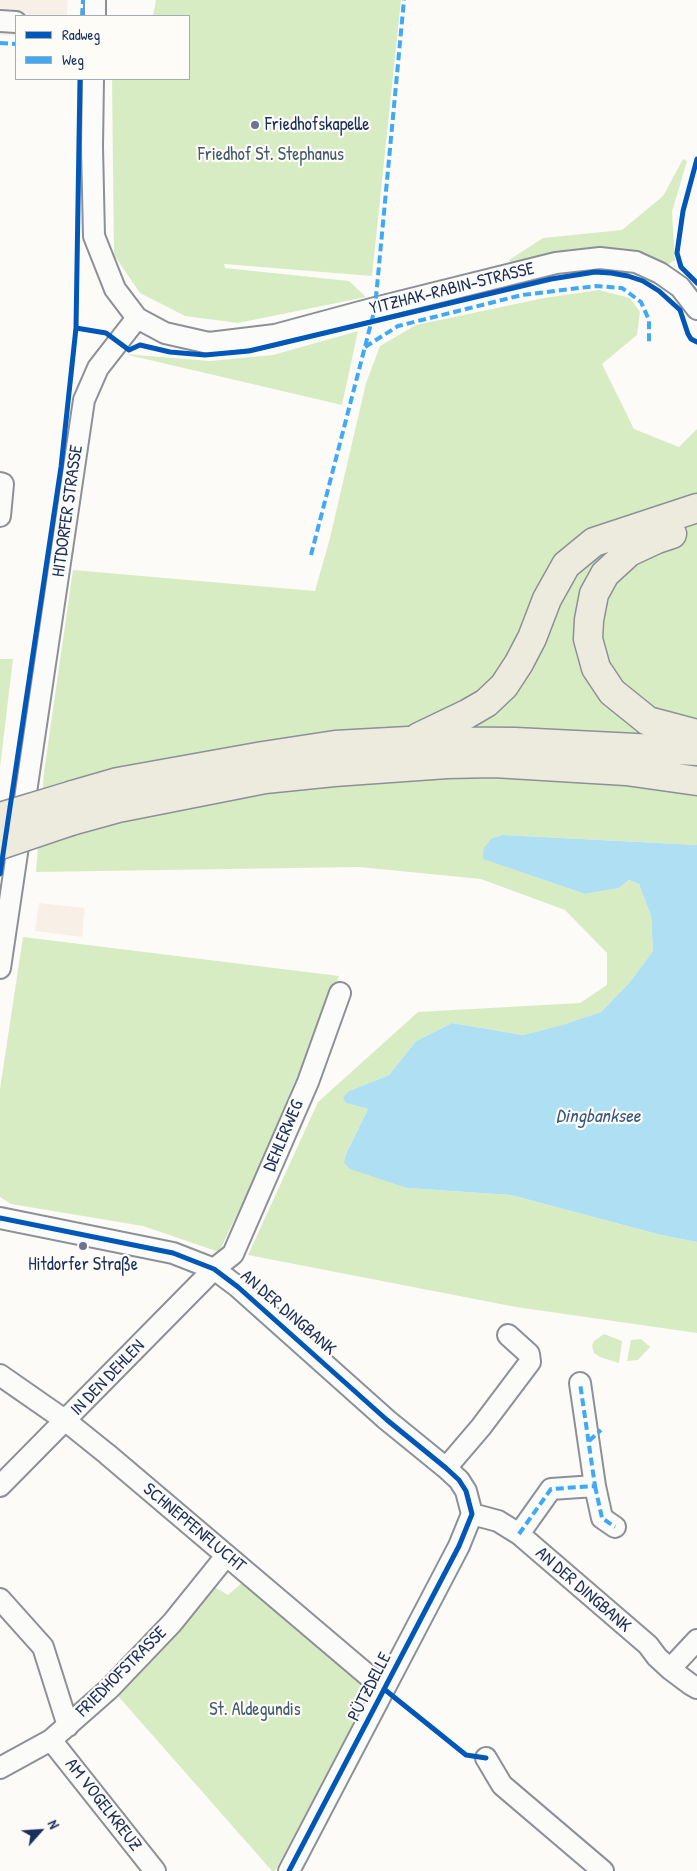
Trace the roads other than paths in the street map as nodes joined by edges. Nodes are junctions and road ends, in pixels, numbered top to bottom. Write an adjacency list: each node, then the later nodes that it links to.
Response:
1 (95, 0): 2 (street)
2 (95, 15)
3 (0, 21): 4 (street)
4 (15, 22)
5 (93, 80): 7 (street)
6 (697, 309): 7 (street, YITZHAK-RABIN-STRASSE)
7 (137, 318): 19 (street, HITDORFER STRASSE)
8 (0, 483): 10 (street)
9 (697, 508): 13 (highway)
10 (0, 516)
11 (697, 527): 12 (highway)
12 (697, 734)
13 (408, 741): 14 (highway); 16 (highway)
14 (697, 751)
15 (697, 781): 16 (highway)
16 (72, 808): 17 (highway, bridge); 18 (highway, bridge)
17 (0, 817)
18 (0, 845)
19 (0, 968)
20 (340, 993): 22 (street, DEHLERWEG)
21 (0, 1218): 22 (street, AN DER DINGBANK)
22 (214, 1269): 26 (street, IN DEN DEHLEN); 27 (street, AN DER DINGBANK)
23 (508, 1334): 27 (street)
24 (0, 1375): 26 (street, SCHNEPFENFLUCHT)
25 (580, 1383): 29 (street)
26 (66, 1421): 28 (street, IN DEN DEHLEN); 33 (street, SCHNEPFENFLUCHT)
27 (446, 1468): 30 (street, AN DER DINGBANK)
28 (0, 1486)
29 (595, 1486): 31 (street); 32 (street)
30 (472, 1514): 32 (street, AN DER DINGBANK); 38 (street, PÜTZDELLE)
31 (615, 1527)
32 (519, 1534): 36 (street, AN DER DINGBANK)
33 (226, 1556): 38 (street, SCHNEPFENFLUCHT); 39 (street, FRIEDHOFSTRASSE)
34 (0, 1599): 39 (street)
35 (697, 1640): 36 (street)
36 (670, 1669): 37 (street, AN DER DINGBANK)
37 (697, 1688)
38 (384, 1689): 44 (street, PÜTZDELLE)
39 (68, 1726): 40 (street, FRIEDHOFSTRASSE)
40 (51, 1740): 42 (street, FRIEDHOFSTRASSE); 43 (street, AM VOGELKREUZ)
41 (486, 1758): 45 (street)
42 (0, 1768)
43 (155, 1871)
44 (289, 1871)
45 (603, 1871)

